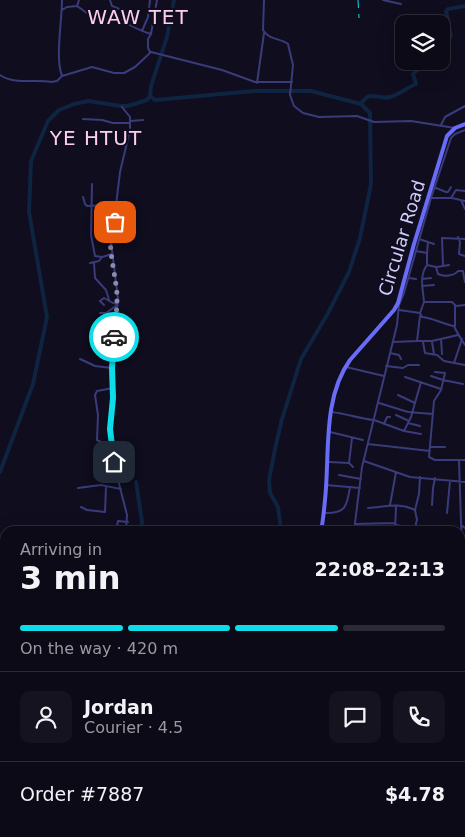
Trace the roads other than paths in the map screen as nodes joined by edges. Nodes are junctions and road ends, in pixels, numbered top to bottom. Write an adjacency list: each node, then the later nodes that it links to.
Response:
1 (62, 0): 10 (street)
2 (79, 0): 9 (street)
3 (110, 0): 11 (street)
4 (150, 0): 13 (street)
5 (158, 0): 14 (street)
6 (264, 0): 12 (street)
7 (383, 0): 8 (street)
8 (401, 4)
9 (77, 6): 10 (street); 11 (street)
10 (62, 10): 17 (street)
11 (122, 21): 13 (street)
12 (264, 31): 18 (street); 19 (street)
13 (142, 32): 14 (street)
14 (151, 34): 15 (street)
15 (150, 52): 17 (street); 19 (street)
16 (0, 75): 17 (street)
17 (62, 76)
18 (292, 82): 19 (street); 25 (street)
19 (257, 83)
20 (122, 107): 24 (street)
21 (465, 107): 25 (street)
22 (82, 119): 24 (street)
23 (143, 120): 24 (street)
24 (130, 122): 37 (street)
25 (441, 125): 27 (street)
26 (464, 127): 27 (main road); 30 (street)
27 (455, 128): 33 (main road, Circular Road)
28 (92, 184): 38 (street)
29 (451, 187): 30 (street)
30 (436, 188): 33 (street)
31 (465, 191): 34 (street)
32 (83, 197): 38 (street)
33 (430, 198): 34 (street); 42 (street); 67 (main road, Circular Road)
34 (451, 198): 35 (street)
35 (461, 200): 36 (street); 39 (street)
36 (465, 201)
37 (116, 205): 38 (street); 40 (street); 40 (street)
38 (92, 206): 50 (street)
39 (465, 208)
40 (113, 225): 47 (street)
41 (458, 237): 43 (street); 49 (street); 55 (street)
42 (419, 239): 44 (street); 46 (street)
43 (465, 239)
44 (428, 242): 45 (street); 48 (street)
45 (434, 244)
46 (416, 251): 48 (street); 57 (street)
47 (112, 254): 50 (street); 66 (street)
48 (427, 254): 54 (street)
49 (465, 256)
50 (102, 257): 51 (street)
51 (94, 262): 52 (street); 64 (street)
52 (90, 263)
53 (449, 264): 55 (street)
54 (426, 265): 56 (street); 60 (street)
55 (443, 265): 56 (street)
56 (436, 267): 61 (street)
57 (409, 278): 59 (street); 67 (street)
58 (431, 278): 60 (street)
59 (416, 279)
60 (422, 279): 63 (street)
61 (465, 282)
62 (434, 285): 63 (street)
63 (422, 286): 65 (street)
64 (108, 300): 66 (street); 68 (street)
65 (424, 302): 69 (street); 75 (street)
66 (116, 304): 72 (street); 73 (street)
67 (399, 304): 71 (street); 98 (main road, Circular Road)
68 (104, 306)
69 (455, 306): 70 (street); 77 (street)
70 (465, 306)
71 (399, 310): 75 (street); 83 (street)
72 (116, 311): 73 (street); 76 (street)
73 (106, 313): 74 (street)
74 (100, 314)
75 (420, 315): 77 (street); 81 (street)
76 (116, 320): 86 (street); 87 (street)
77 (455, 326): 78 (street)
78 (458, 335): 79 (street); 80 (street)
79 (462, 339): 85 (street); 94 (street)
80 (441, 340): 82 (street); 90 (street)
81 (417, 341): 83 (street); 84 (street)
82 (432, 341): 84 (street); 89 (street)
83 (393, 342): 88 (street)
84 (423, 342): 89 (street)
85 (465, 346)
86 (103, 350): 87 (street); 91 (street)
87 (113, 351): 99 (street)
88 (390, 353): 93 (street); 97 (street)
89 (434, 354): 94 (street)
90 (442, 354)
91 (103, 356)
92 (80, 359): 99 (street)
93 (401, 359)
94 (454, 363): 96 (street)
95 (419, 365): 97 (street)
96 (465, 365)
97 (386, 366): 101 (street)
98 (346, 367): 101 (street); 112 (main road, Circular Road)
99 (112, 368): 107 (street)
100 (435, 372): 104 (street)
101 (384, 376): 111 (street)
102 (405, 376): 105 (street)
103 (431, 376): 104 (street)
104 (444, 380): 106 (street); 108 (street)
105 (422, 382): 108 (street); 110 (street)
106 (463, 384)
107 (113, 388): 126 (street); 127 (street)
108 (442, 389): 114 (street)
109 (398, 395): 110 (street)
110 (416, 402): 113 (street)
111 (378, 403): 113 (street); 117 (street)
112 (332, 412): 117 (street); 122 (main road, Circular Road)
113 (413, 412): 114 (street); 118 (street)
114 (433, 414): 129 (street)
115 (396, 415): 118 (street)
116 (390, 417): 119 (street)
117 (374, 420): 119 (street); 128 (street)
118 (409, 422): 120 (street); 121 (street)
119 (384, 424): 121 (street)
120 (420, 426)
121 (404, 431): 123 (street)
122 (330, 432): 124 (street); 136 (main road, Circular Road)
123 (421, 434)
124 (352, 438): 125 (street); 137 (street)
125 (362, 440)
126 (100, 442): 127 (street); 132 (street)
127 (112, 444): 152 (street)
128 (368, 444): 131 (street); 135 (street)
129 (430, 447): 130 (street); 131 (street)
130 (445, 447)
131 (430, 451): 133 (street)
132 (99, 458)
133 (459, 460): 134 (street); 145 (street)
134 (465, 460)
135 (364, 461): 139 (street); 143 (street)
136 (326, 462): 137 (street); 147 (main road, Circular Road)
137 (348, 463): 138 (street)
138 (353, 467)
139 (396, 472): 141 (street); 153 (street)
140 (340, 476): 143 (street)
141 (420, 477): 142 (street); 158 (street)
142 (435, 478): 144 (street); 154 (street)
143 (361, 479): 151 (street)
144 (450, 481): 145 (street); 160 (street)
145 (460, 481): 146 (street); 164 (street)
146 (465, 482)
147 (326, 485): 149 (street); 159 (main road, Circular Road)
148 (106, 487): 150 (street); 152 (street); 155 (street)
149 (350, 487): 151 (street); 159 (street)
150 (78, 488)
151 (360, 488): 162 (street)
152 (121, 489): 161 (street)
153 (390, 505): 156 (street); 157 (street)
154 (432, 505)
155 (80, 507)
156 (396, 507): 158 (street); 163 (street)
157 (368, 508)
158 (414, 510): 169 (street)
159 (324, 513): 167 (main road, Circular Road)
160 (447, 513)
161 (128, 522): 165 (street); 166 (street)
162 (355, 524): 163 (street)
163 (395, 524): 168 (street)
164 (461, 525)
165 (117, 526)
166 (127, 526)
167 (322, 526)
168 (408, 526)
169 (415, 526)

